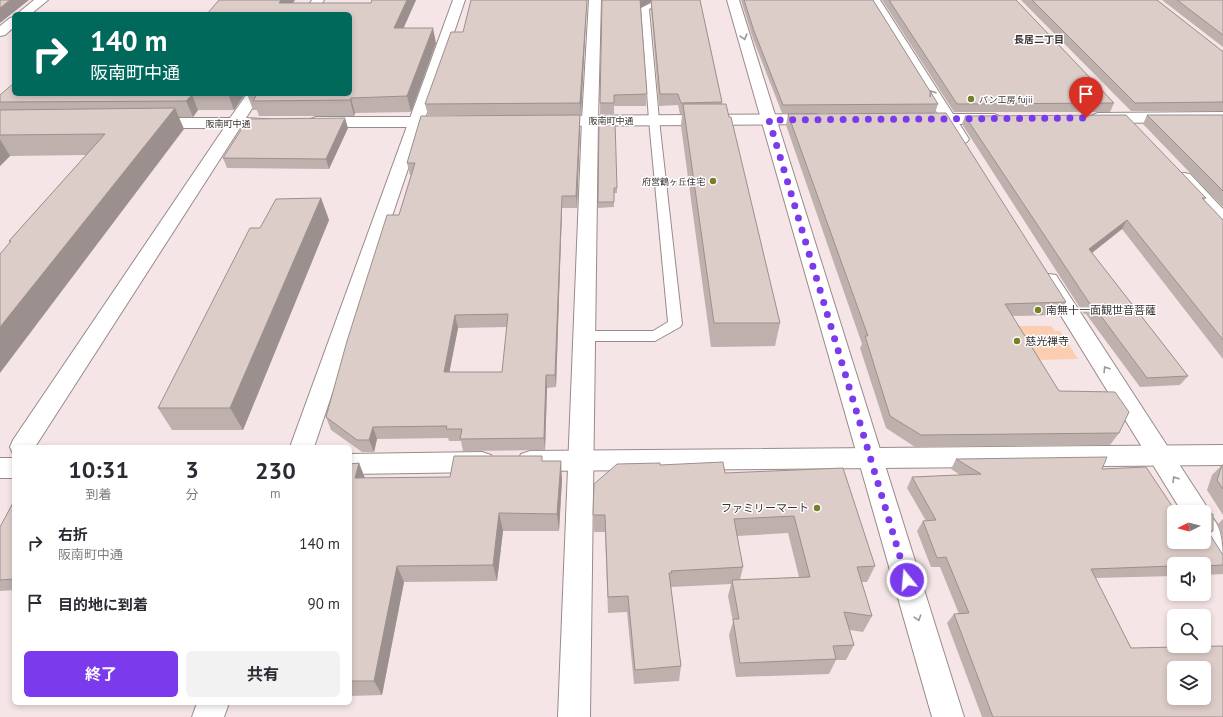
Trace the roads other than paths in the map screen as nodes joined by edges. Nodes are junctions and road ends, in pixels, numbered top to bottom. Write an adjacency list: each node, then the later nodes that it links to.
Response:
1 (42, 0): 8 (street)
2 (318, 0): 9 (street)
3 (459, 0): 27 (street)
4 (595, 0): 21 (street)
5 (663, 0): 22 (lane)
6 (733, 0): 23 (street, one-way to 23)
7 (874, 0): 19 (street, one-way to 7)
8 (26, 12)
9 (309, 12)
10 (12, 23): 11 (street)
11 (0, 32)
12 (253, 96): 30 (street)
13 (1110, 101): 16 (street)
14 (1223, 117): 16 (street)
15 (1086, 118): 16 (street)
16 (1126, 118): 31 (street)
17 (831, 119): 23 (street, 阪南町中通)
18 (902, 119): 19 (street)
19 (949, 119): 20 (street); 32 (street)
20 (1010, 119)
21 (590, 120): 22 (street, 阪南町中通); 24 (street, 阪南町中通); 36 (street)
22 (654, 120): 23 (street, 阪南町中通); 36 (lane)
23 (769, 120): 41 (street)
24 (534, 121)
25 (289, 122): 30 (street, 阪南町中通)
26 (305, 122): 27 (street)
27 (414, 122): 28 (street); 38 (street)
28 (462, 122)
29 (141, 123): 30 (street, 阪南町中通)
30 (235, 123): 37 (street)
31 (1142, 135)
32 (970, 154)
33 (1174, 169): 34 (street)
34 (1223, 219)
35 (1041, 267): 40 (street, one-way to 35)
36 (585, 336): 42 (street)
37 (23, 445)
38 (303, 445)
39 (1223, 455): 40 (street)
40 (1161, 456): 41 (street); 44 (street, one-way to 40)
41 (870, 458): 42 (street); 50 (street, one-way to 50)
42 (582, 461): 43 (street); 49 (street)
43 (352, 464)
44 (1192, 505)
45 (1211, 536): 46 (street)
46 (1223, 555)
47 (212, 705): 48 (street)
48 (208, 717)
49 (574, 717)
50 (948, 717)

